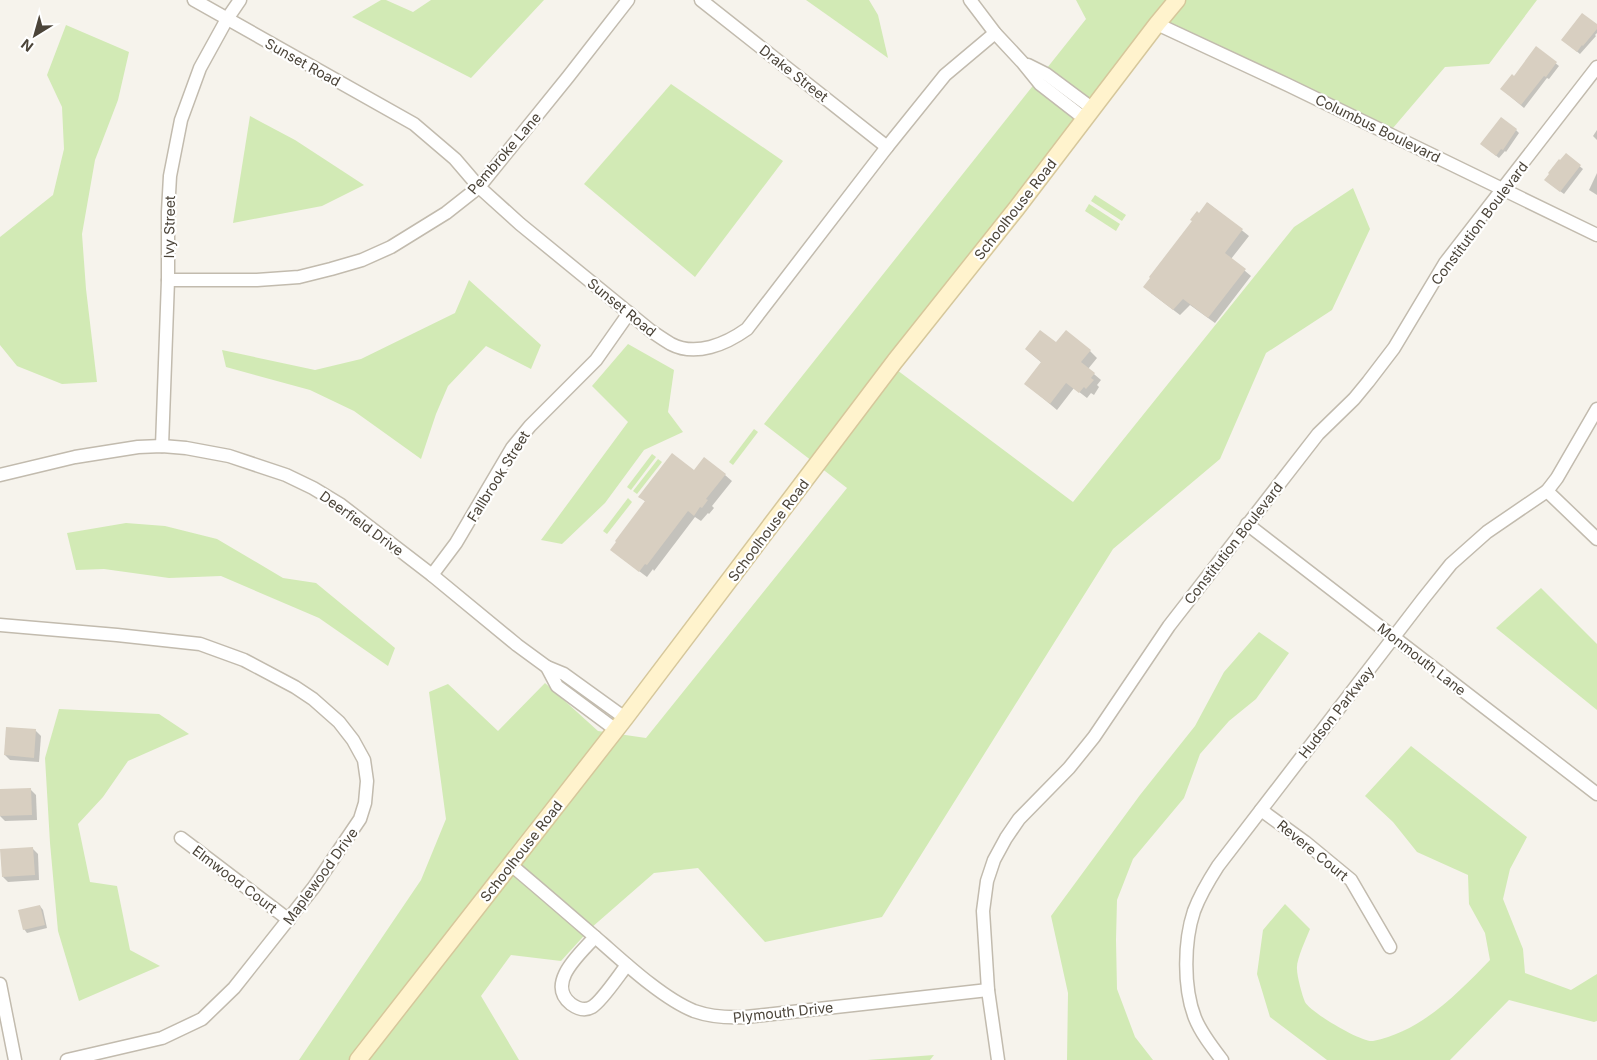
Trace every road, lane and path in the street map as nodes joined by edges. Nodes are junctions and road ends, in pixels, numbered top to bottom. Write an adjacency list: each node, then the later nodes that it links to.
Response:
1 (194, 0): 7 (street, Sunset Road)
2 (240, 0): 7 (street, Ivy Street)
3 (628, 0): 13 (street, Pembroke Lane)
4 (701, 0): 12 (street, Drake Street)
5 (970, 0): 9 (street)
6 (1177, 0): 8 (street, Schoolhouse Road)
7 (227, 19): 13 (street, Sunset Road); 16 (street, Ivy Street)
8 (1157, 24): 11 (street, Schoolhouse Road); 14 (street, Columbus Boulevard)
9 (995, 33): 11 (street); 12 (street, Sunset Road)
10 (1597, 67): 14 (street, Constitution Boulevard)
11 (1089, 114): 27 (street, Schoolhouse Road)
12 (887, 147): 17 (street, Sunset Road)
13 (479, 187): 16 (street, Pembroke Lane); 17 (street, Sunset Road)
14 (1503, 189): 15 (street, Columbus Boulevard); 22 (street, Constitution Boulevard)
15 (1597, 235)
16 (168, 280): 19 (street, Ivy Street)
17 (629, 313): 24 (street, Fallbrook Street)
18 (1597, 409): 21 (street, Hudson Parkway)
19 (162, 446): 20 (street, Deerfield Drive); 24 (street, Deerfield Drive)
20 (0, 475)
21 (1547, 490): 23 (street); 26 (street, Hudson Parkway)
22 (1247, 524): 26 (street, Monmouth Lane); 37 (street, Constitution Boulevard)
23 (1597, 539)
24 (432, 575): 27 (street, Deerfield Drive)
25 (0, 625): 32 (street, Maplewood Drive)
26 (1394, 636): 28 (street, Monmouth Lane); 29 (street, Hudson Parkway)
27 (621, 724): 31 (street, Schoolhouse Road)
28 (1597, 794)
29 (1261, 810): 34 (street, Revere Court); 42 (street, Hudson Parkway)
30 (180, 838): 32 (street, Elmwood Court)
31 (510, 864): 33 (street, Plymouth Drive); 40 (street, Schoolhouse Road)
32 (289, 920): 39 (street, Maplewood Drive)
33 (595, 937): 35 (street, Plymouth Drive); 35 (street)
34 (1390, 947)
35 (627, 965): 37 (street, Plymouth Drive)
36 (0, 984): 38 (street)
37 (988, 990): 41 (street, Constitution Boulevard)
38 (15, 1060)
39 (67, 1060)
40 (358, 1060)
41 (998, 1060)
42 (1222, 1060)

